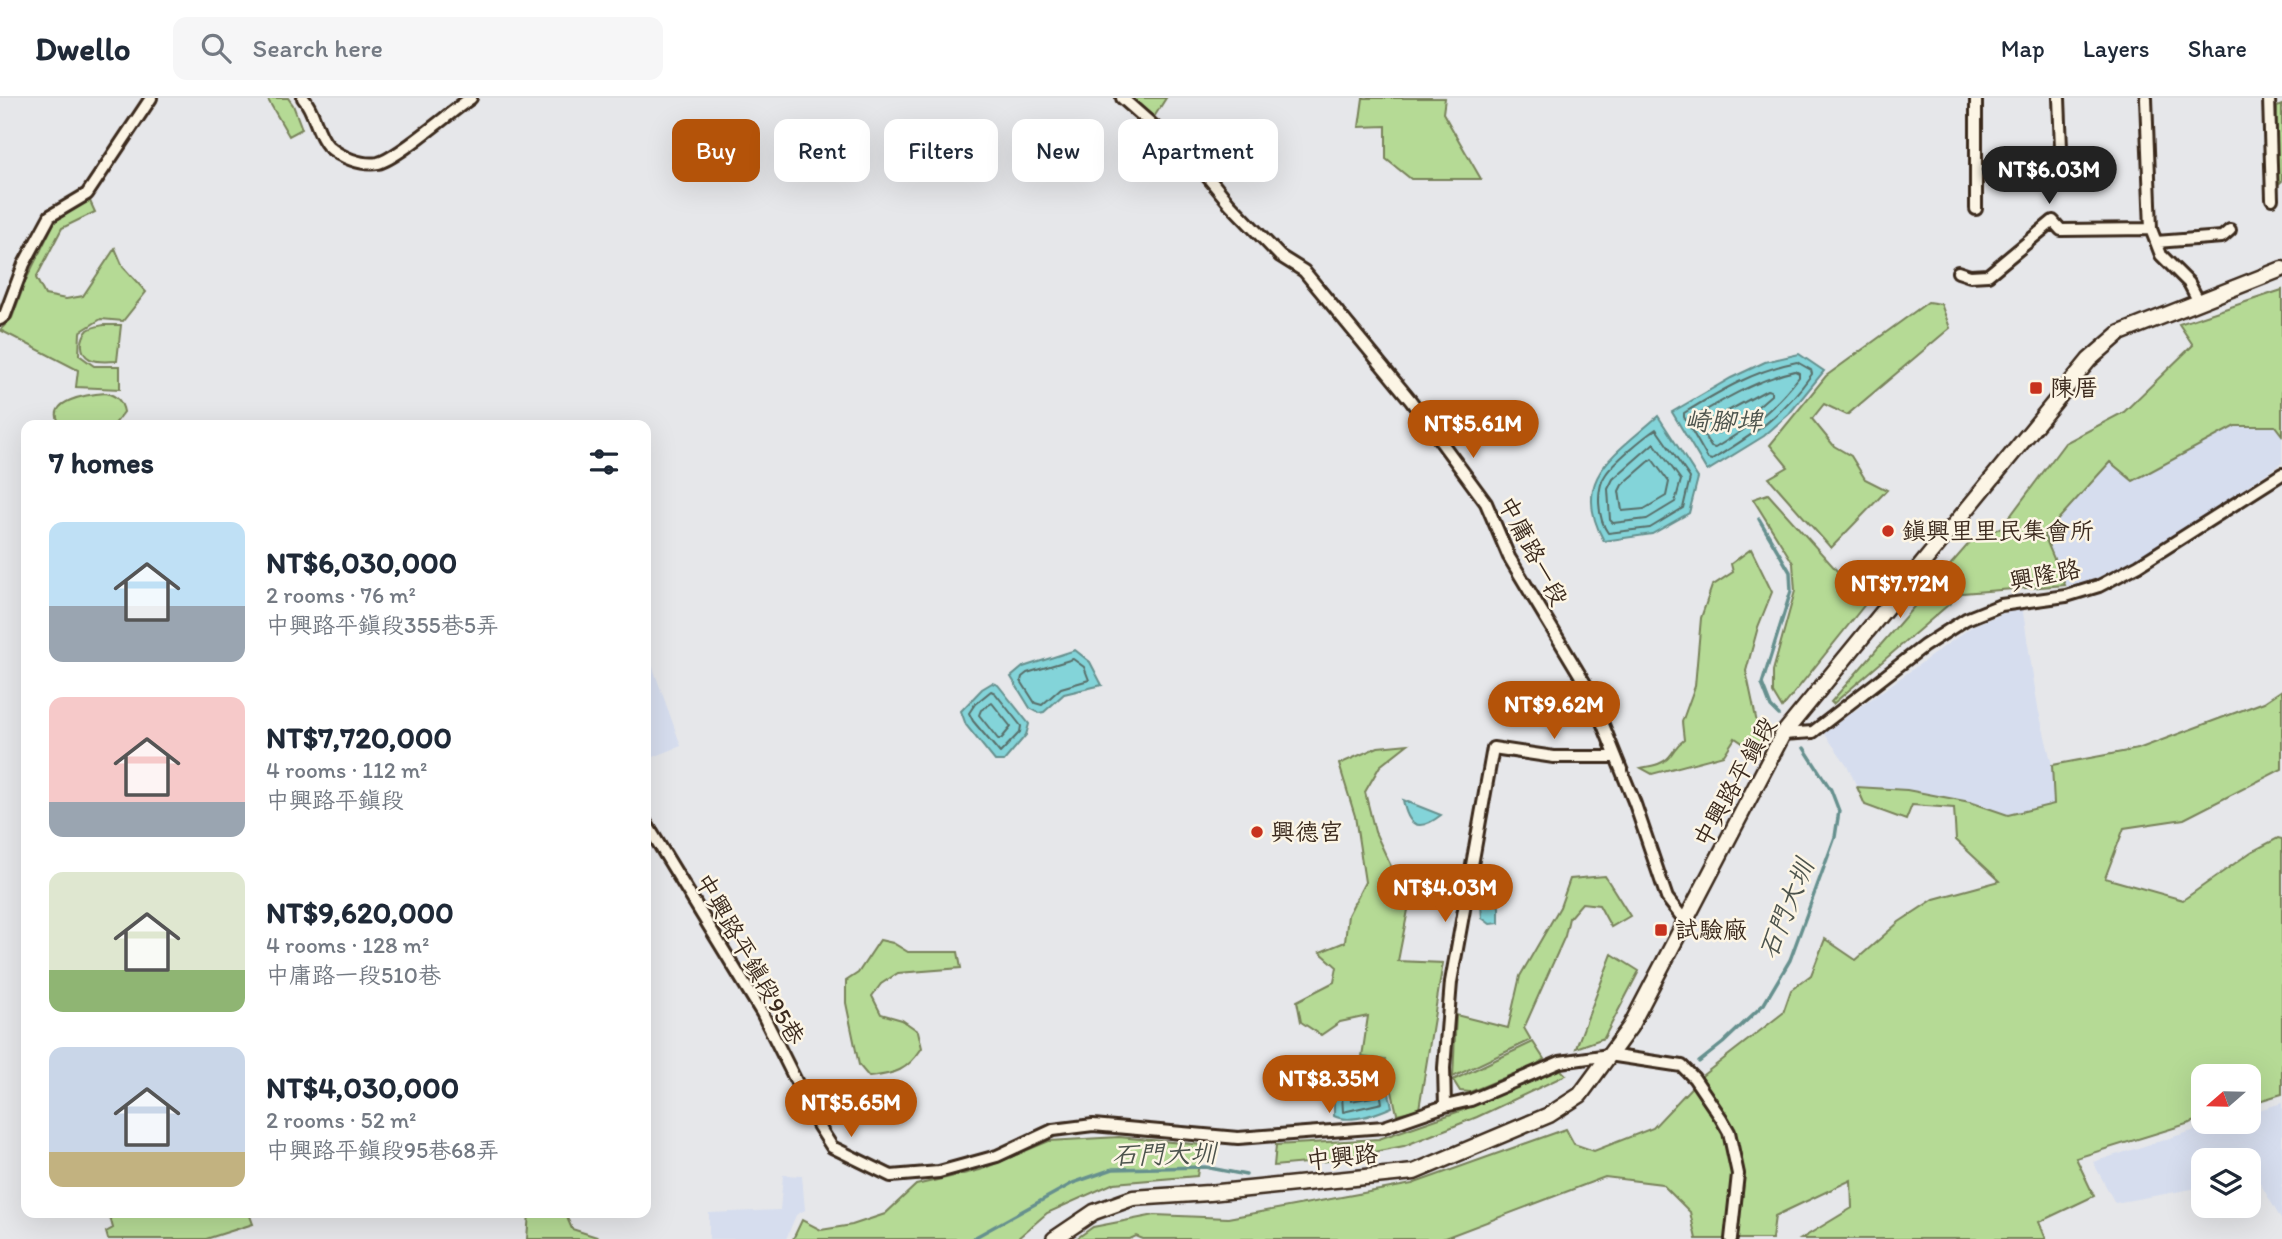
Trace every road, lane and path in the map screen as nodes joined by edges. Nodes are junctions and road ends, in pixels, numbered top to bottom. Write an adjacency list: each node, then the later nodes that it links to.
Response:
1 (151, 98): 18 (street)
2 (303, 98): 3 (street)
3 (471, 98)
4 (1122, 98): 21 (street, 中庸路一段)
5 (1976, 98): 11 (street)
6 (2059, 98): 9 (street)
7 (2146, 98): 12 (street)
8 (2269, 98): 10 (street)
9 (2062, 173)
10 (2272, 199)
11 (1976, 209)
12 (2151, 229): 14 (street); 16 (street)
13 (2230, 230): 14 (street)
14 (2156, 242): 17 (street)
15 (2282, 269): 17 (street, 中興路平鎮段)
16 (1958, 272)
17 (2199, 302): 20 (street, 中興路平鎮段)
18 (0, 319)
19 (2282, 474): 20 (street, 興隆路)
20 (1783, 734): 23 (street, 中興路平鎮段)
21 (1615, 757): 23 (street, 中庸路一段); 25 (street)
22 (651, 831): 25 (street, 中興路平鎮段95巷)
23 (1685, 921): 24 (street, 中興路平鎮段)
24 (1609, 1055): 25 (street, 中興路平鎮段95巷); 26 (street, 中興路); 27 (street, 中興路平鎮段95巷)
25 (1445, 1106)
26 (1054, 1239)
27 (1731, 1239)

